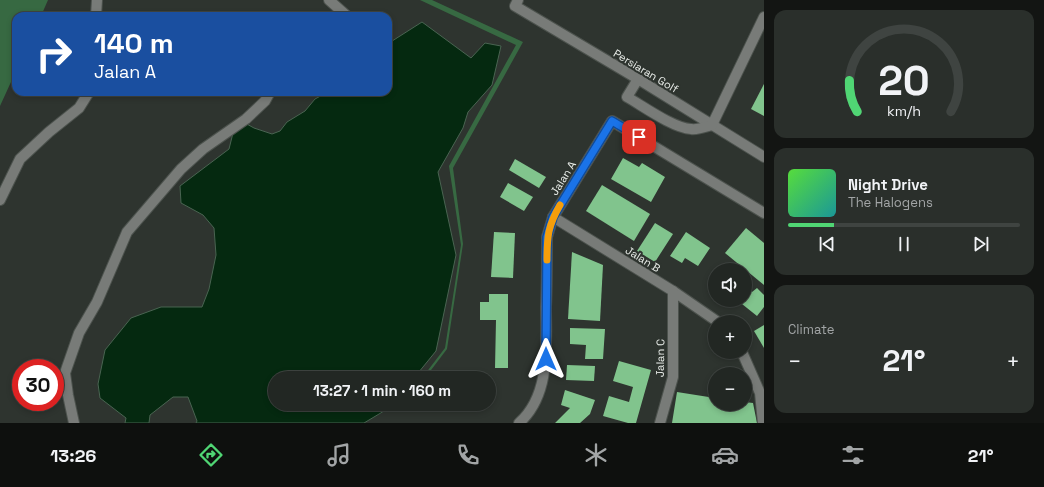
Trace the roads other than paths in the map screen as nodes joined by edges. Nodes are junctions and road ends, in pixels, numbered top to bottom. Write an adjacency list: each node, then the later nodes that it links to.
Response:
1 (97, 0): 4 (street)
2 (329, 0): 5 (street)
3 (516, 3): 7 (street, Persiaran Golf)
4 (96, 12)
5 (342, 12)
6 (764, 17): 10 (street)
7 (638, 79): 10 (street, Persiaran Golf); 10 (street)
8 (86, 96): 12 (street)
9 (268, 96): 18 (street)
10 (712, 125): 11 (street, Persiaran Golf)
11 (764, 157)
12 (0, 200)
13 (764, 213): 14 (street, Jalan A)
14 (553, 217): 15 (street, Jalan B); 19 (street, Jalan A)
15 (673, 291): 16 (street, Jalan B); 20 (street, Jalan C)
16 (708, 315)
17 (745, 359): 21 (street)
18 (74, 423)
19 (520, 423)
20 (660, 423)
21 (763, 423)

